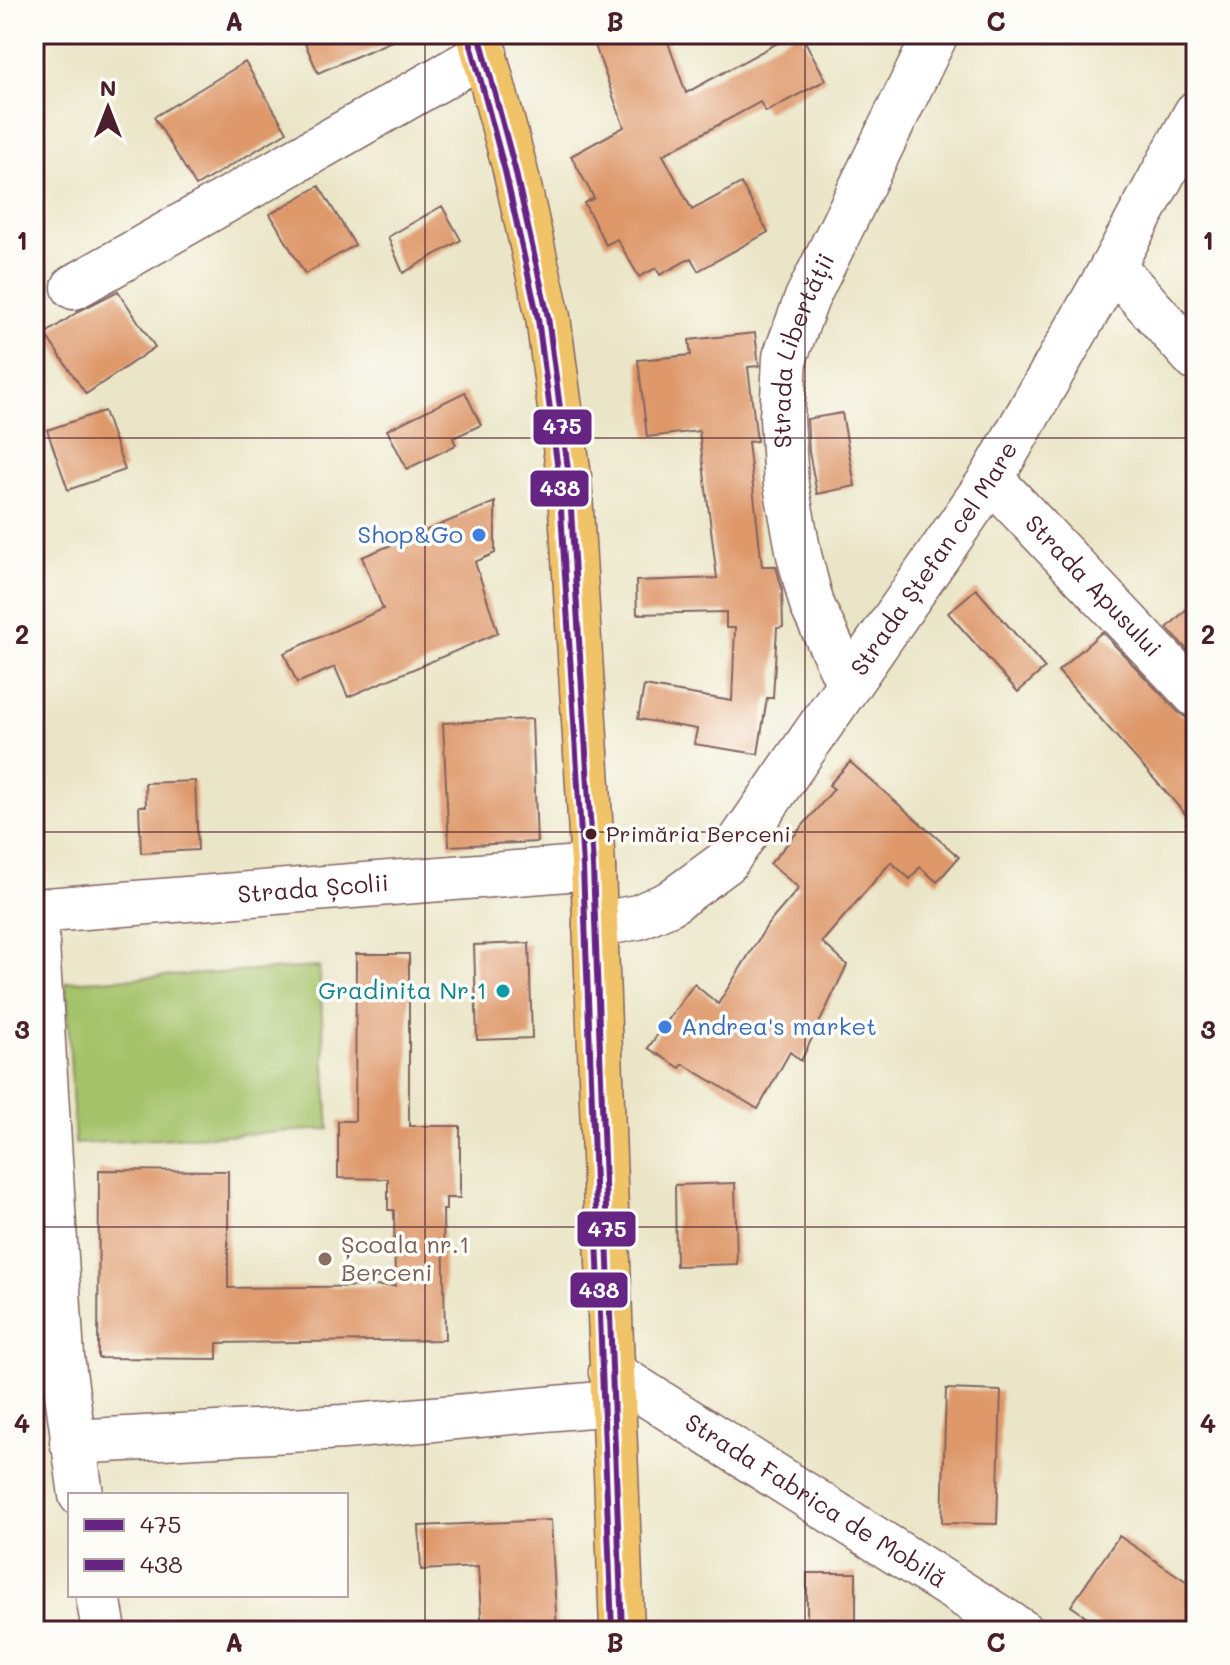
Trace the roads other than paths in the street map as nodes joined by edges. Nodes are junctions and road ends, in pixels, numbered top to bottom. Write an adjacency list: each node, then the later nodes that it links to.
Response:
1 (936, 34): 8 (street, Strada Libertății)
2 (482, 44): 5 (street); 10 (main road)
3 (1196, 113): 4 (street, Strada Ștefan cel Mare)
4 (1113, 266): 6 (street); 7 (street, Strada Ștefan cel Mare)
5 (74, 287)
6 (1196, 359)
7 (991, 479): 8 (street, Strada Ștefan cel Mare); 9 (street, Strada Apusului)
8 (849, 684): 12 (street, Strada Ștefan cel Mare)
9 (1196, 695)
10 (593, 867): 11 (street, Strada Școlii); 12 (main road)
11 (34, 911): 13 (street)
12 (595, 925): 14 (main road)
13 (48, 1359): 15 (street)
14 (611, 1387): 15 (street); 19 (main road); 20 (street, Strada Fabrica de Mobilă)
15 (72, 1442): 16 (street)
16 (81, 1493)
17 (98, 1597): 18 (street)
18 (104, 1631)
19 (622, 1631)
20 (1021, 1631)

